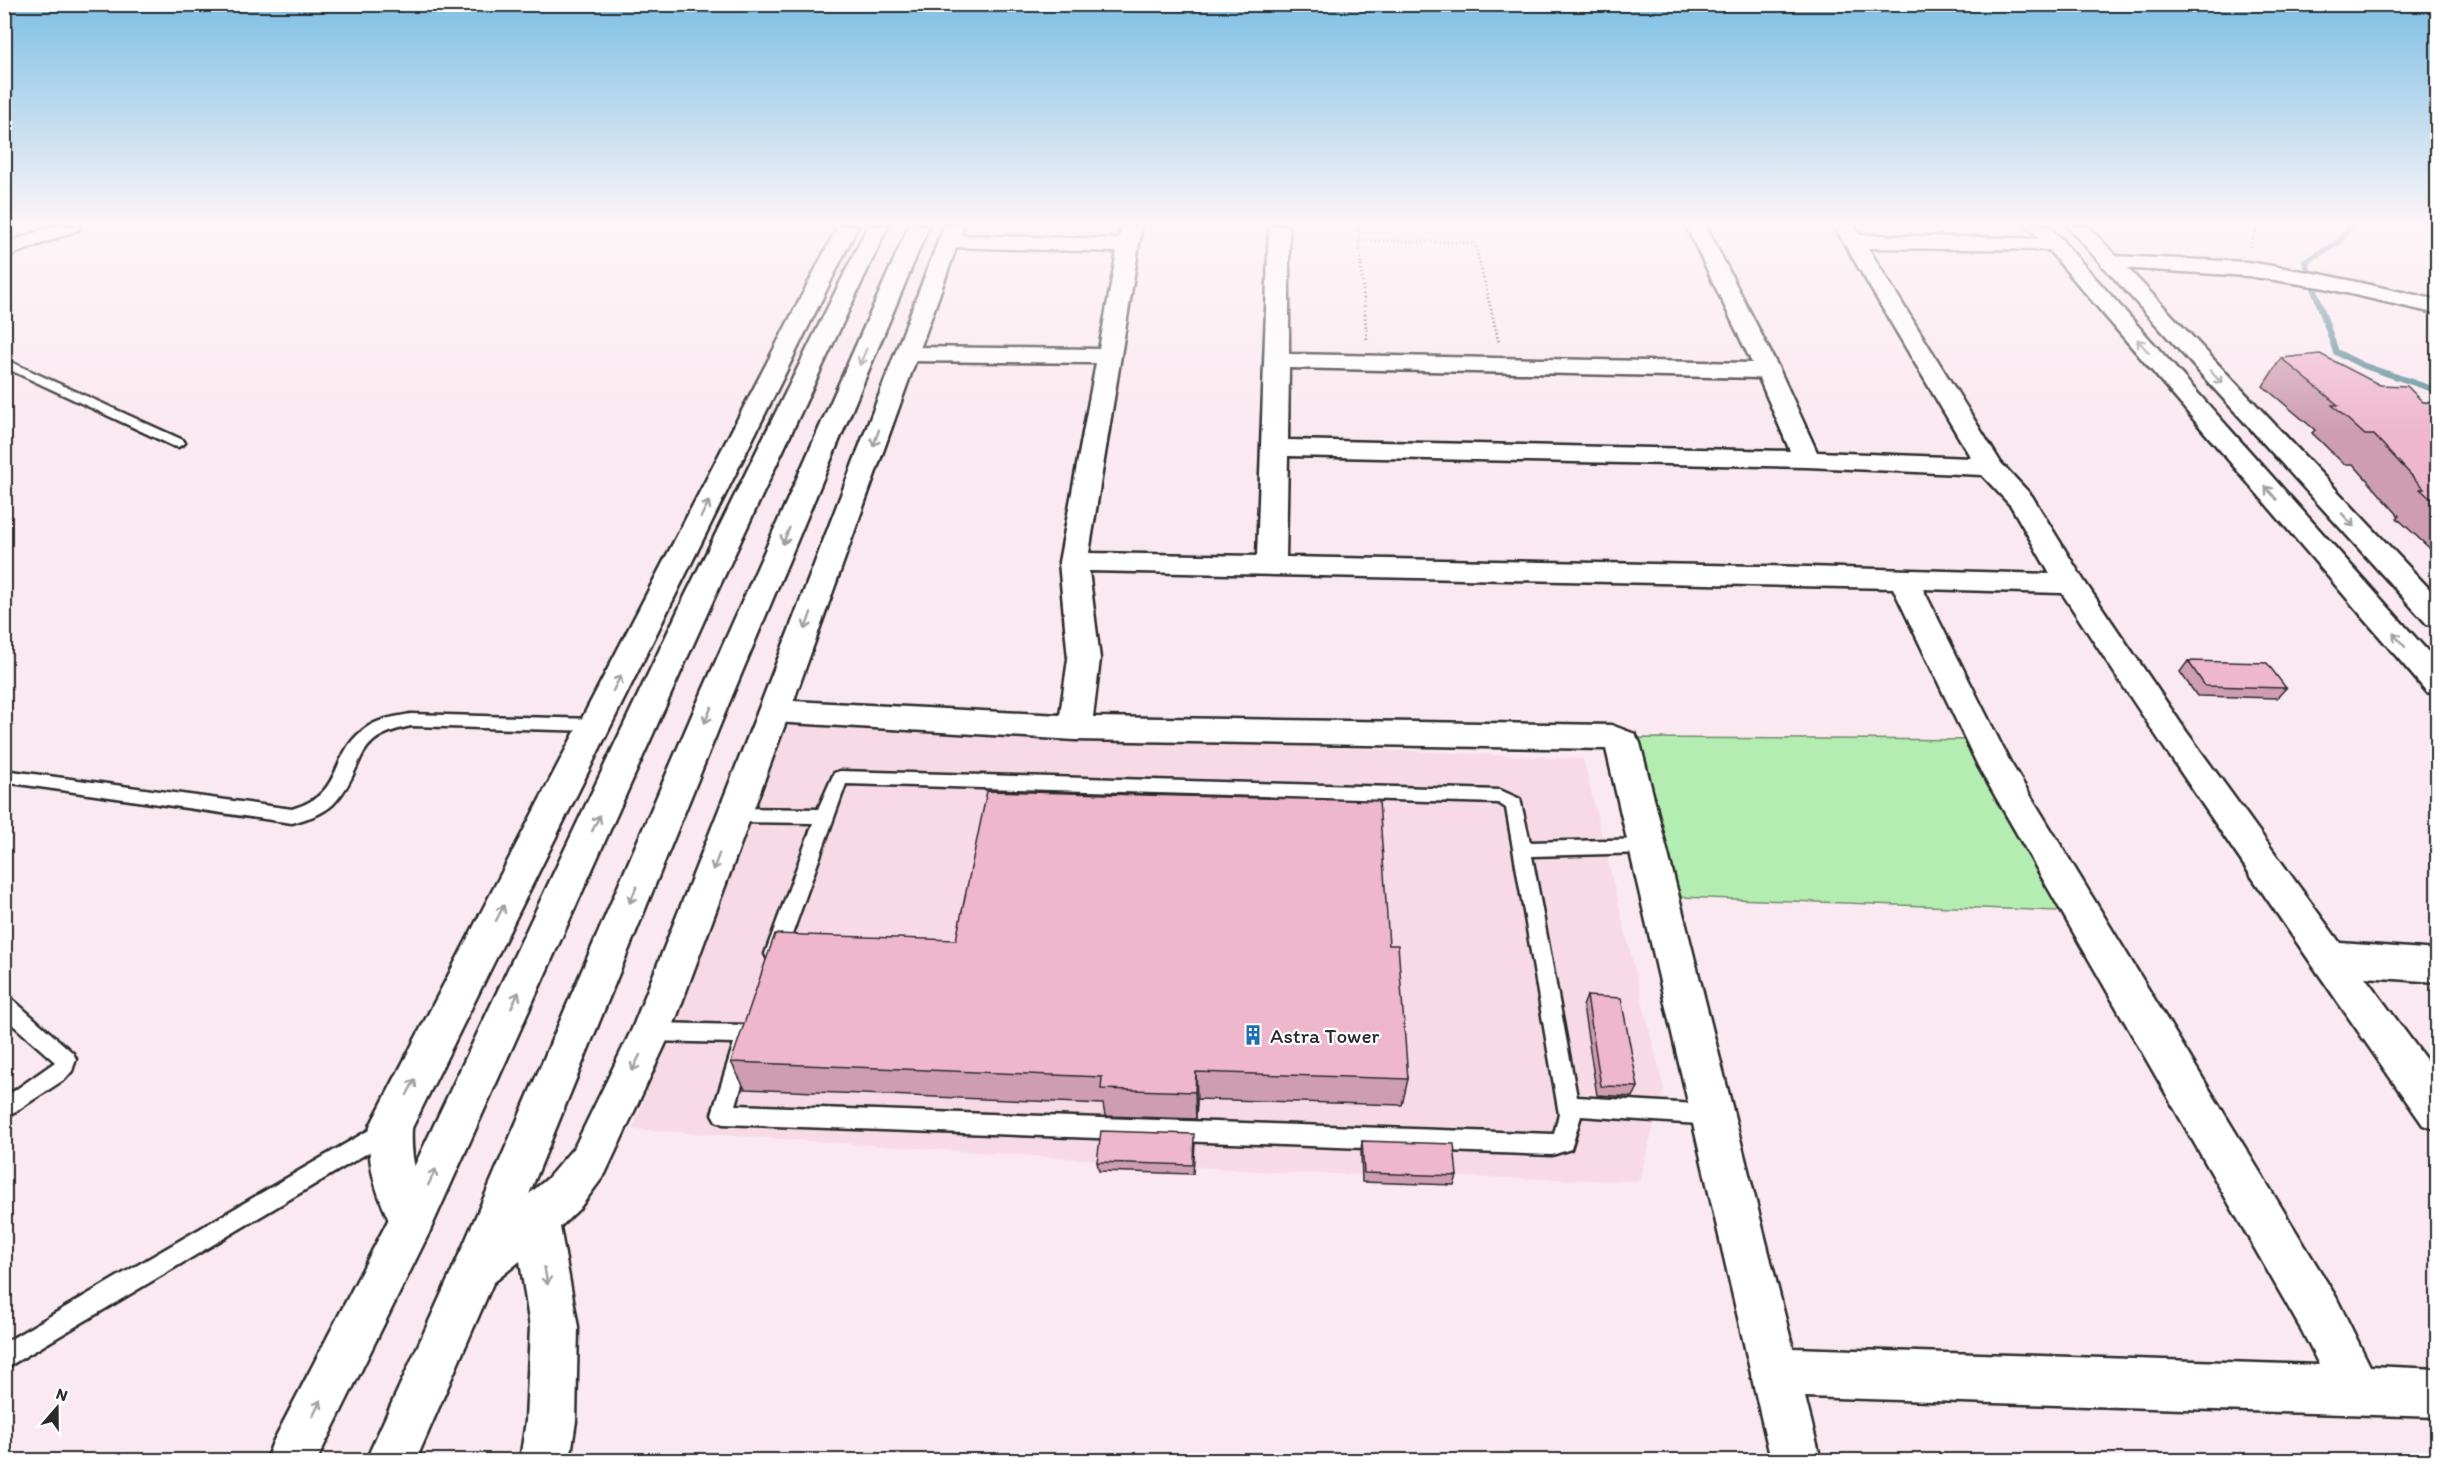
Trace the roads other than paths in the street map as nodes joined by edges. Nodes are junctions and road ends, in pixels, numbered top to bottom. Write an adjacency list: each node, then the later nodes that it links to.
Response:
1 (813, 294): 31 (street, one-way to 1)
2 (845, 294): 51 (street, one-way to 2)
3 (910, 294): 52 (street, one-way to 52)
4 (923, 294): 15 (street)
5 (1120, 294): 16 (street)
6 (1278, 294): 17 (street)
7 (1730, 294): 19 (street)
8 (1886, 294): 23 (street)
9 (2097, 294): 12 (street)
10 (2140, 294): 13 (street)
11 (2381, 294): 14 (street)
12 (2104, 302): 13 (street); 29 (street, one-way to 12)
13 (2147, 302): 28 (street, one-way to 28)
14 (2438, 307)
15 (907, 354): 16 (street); 30 (street, one-way to 30)
16 (1110, 357): 24 (street)
17 (1277, 361): 19 (street); 21 (street)
18 (4, 362): 20 (lane)
19 (1768, 371): 22 (street)
20 (178, 443)
21 (1276, 448): 22 (street); 25 (street)
22 (1807, 459): 23 (street)
23 (1990, 467): 27 (street)
24 (1073, 562): 25 (street); 32 (street)
25 (1271, 565): 26 (street)
26 (1904, 580): 27 (street); 55 (street)
27 (2071, 584): 38 (street)
28 (2438, 617)
29 (2438, 684)
30 (774, 711): 32 (street); 34 (street)
31 (596, 725): 33 (lane); 49 (street, one-way to 31)
32 (1075, 728): 36 (street)
33 (4, 776)
34 (734, 815): 35 (lane); 43 (street, one-way to 43)
35 (824, 816): 37 (lane); 40 (lane)
36 (1648, 846): 37 (lane); 48 (street)
37 (1522, 849): 47 (lane)
38 (2328, 958): 39 (street); 46 (street)
39 (2438, 966)
40 (770, 968)
41 (4, 1004): 45 (lane)
42 (755, 1012): 44 (lane)
43 (651, 1032): 44 (lane); 50 (street, one-way to 50)
44 (747, 1034): 47 (lane)
45 (4, 1110)
46 (2438, 1111)
47 (1569, 1113): 48 (lane)
48 (1713, 1115): 54 (street)
49 (392, 1126): 51 (street); 53 (lane)
50 (536, 1219): 52 (street); 59 (street, one-way to 59)
51 (412, 1220): 57 (street, one-way to 51)
52 (477, 1267): 58 (street)
53 (4, 1357)
54 (1775, 1372): 55 (street); 60 (street)
55 (2357, 1392): 56 (street)
56 (2438, 1393)
57 (291, 1461)
58 (391, 1461)
59 (546, 1461)
60 (1796, 1461)

